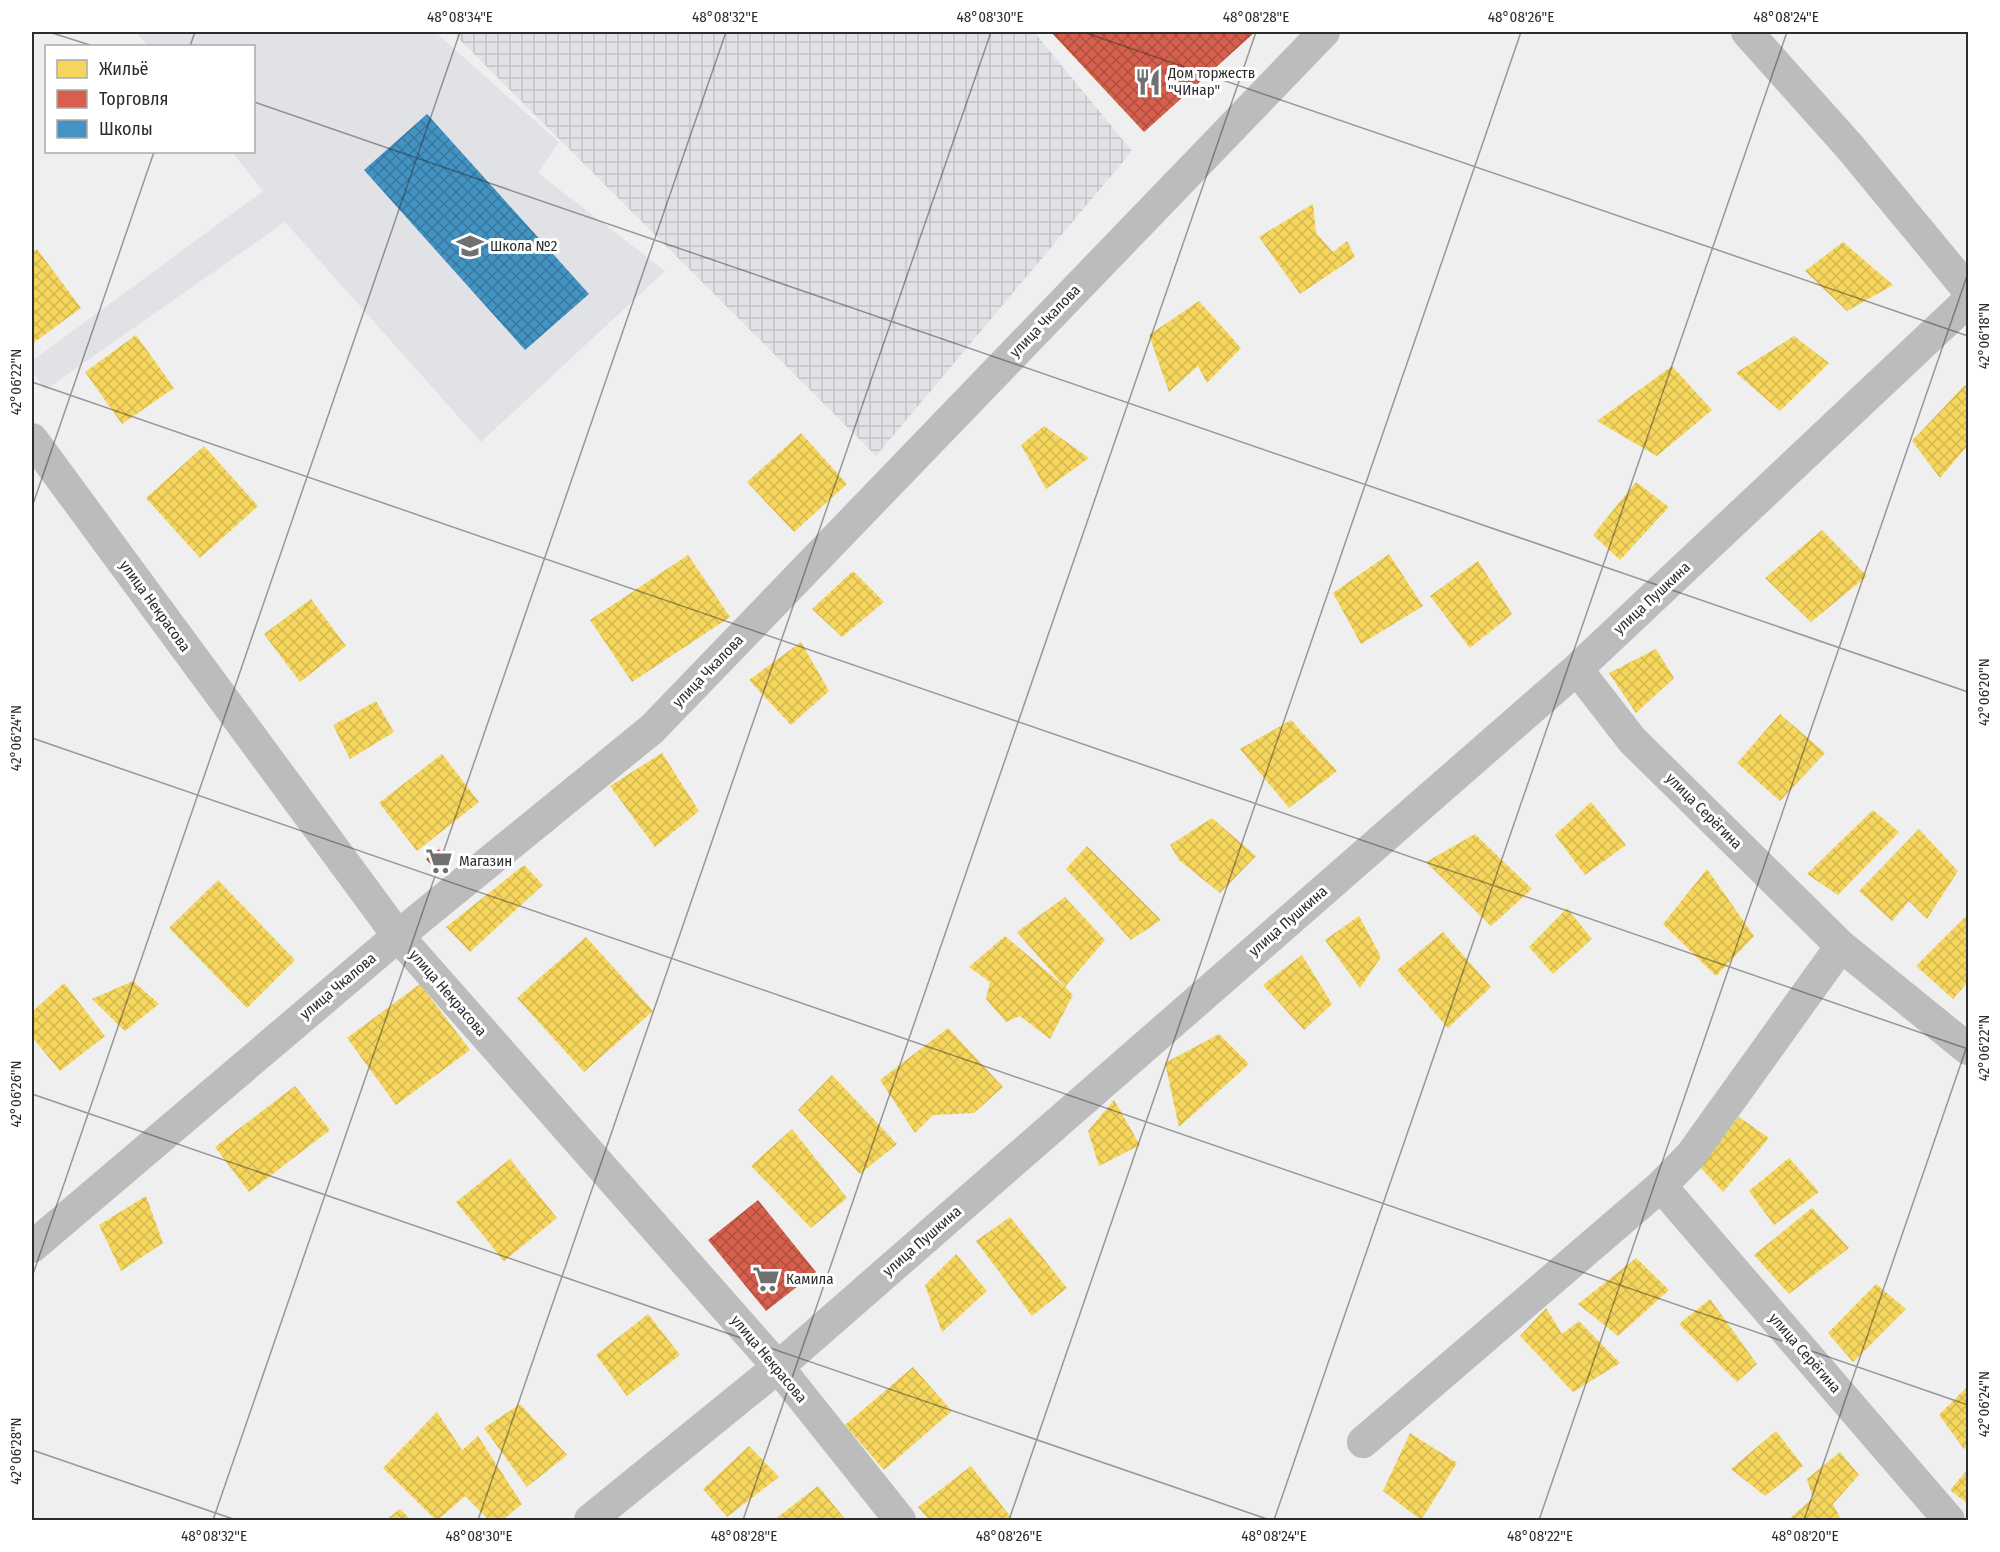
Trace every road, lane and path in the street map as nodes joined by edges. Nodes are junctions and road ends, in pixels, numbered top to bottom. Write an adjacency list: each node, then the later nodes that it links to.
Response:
1 (1324, 32): 7 (street, улица Чкалова)
2 (1748, 32): 3 (street)
3 (1968, 290)
4 (1968, 301): 6 (street, улица Пушкина)
5 (32, 439): 7 (street, улица Некрасова)
6 (1577, 669): 8 (street, улица Серёгина); 12 (street, улица Пушкина)
7 (398, 936): 11 (street, улица Чкалова); 12 (street, улица Некрасова)
8 (1841, 946): 9 (street, улица Серёгина); 10 (street)
9 (1968, 1049)
10 (1661, 1186): 13 (street); 16 (street, улица Серёгина)
11 (32, 1247)
12 (778, 1367): 14 (street, улица Пушкина); 15 (street, улица Некрасова)
13 (1363, 1442)
14 (590, 1521)
15 (900, 1521)
16 (1949, 1521)

